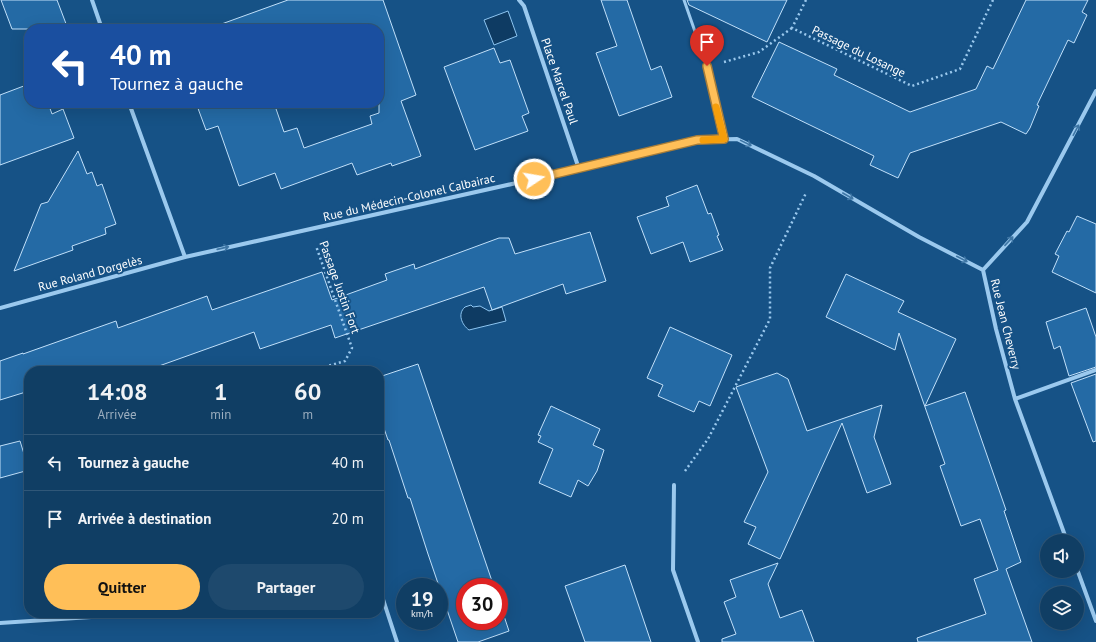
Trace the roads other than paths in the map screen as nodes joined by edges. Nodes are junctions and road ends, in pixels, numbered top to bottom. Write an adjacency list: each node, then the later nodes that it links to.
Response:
1 (92, 0): 4 (street)
2 (519, 0): 8 (street, Place Marcel Paul)
3 (684, 0): 7 (lane)
4 (100, 24)
5 (1096, 91): 11 (street, one-way to 5)
6 (131, 108): 10 (street)
7 (724, 139): 8 (street, Rue du Médecin-Colonel Calbairac); 9 (street, Rue du Médecin-Colonel Calbairac, one-way to 9)
8 (579, 169): 10 (street, Rue du Médecin-Colonel Calbairac, one-way to 8)
9 (814, 176): 11 (street, Rue Jean Cheverry, one-way to 11)
10 (185, 257): 12 (street, Rue Roland Dorgelès)
11 (983, 270): 14 (street, Rue Jean Cheverry)
12 (0, 308)
13 (1096, 370): 14 (street)
14 (1015, 399): 16 (street, Rue Jean Cheverry)
15 (674, 485): 23 (street)
16 (1064, 534)
17 (1080, 578): 20 (street)
18 (384, 602): 22 (street)
19 (76, 618): 21 (street)
20 (1096, 621)
21 (0, 623)
22 (397, 642)
23 (698, 642)

